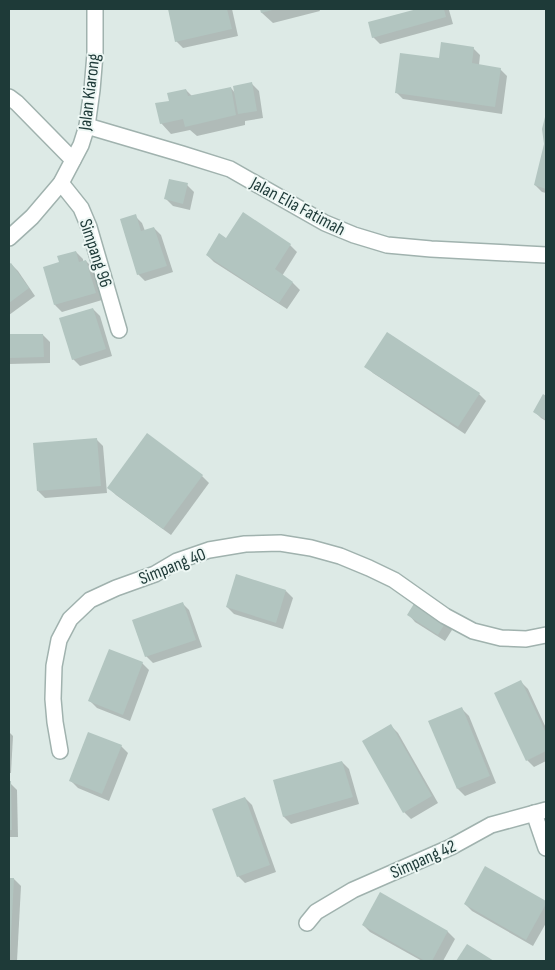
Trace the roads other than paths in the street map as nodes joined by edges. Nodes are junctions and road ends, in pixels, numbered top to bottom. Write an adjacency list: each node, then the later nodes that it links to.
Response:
1 (94, 9): 3 (street, Jalan Kiarong)
2 (9, 97): 4 (street)
3 (87, 126): 4 (street, Jalan Kiarong); 7 (street, Jalan Elia Fatimah)
4 (73, 160): 5 (street, Jalan Kiarong)
5 (61, 183): 6 (street, Jalan Kiarong); 8 (street, Simpang 96)
6 (9, 238)
7 (546, 255)
8 (119, 330)
9 (546, 635): 10 (street, Simpang 40)
10 (60, 750)
11 (540, 811): 12 (street); 13 (street, Simpang 42)
12 (546, 848)
13 (307, 923)

